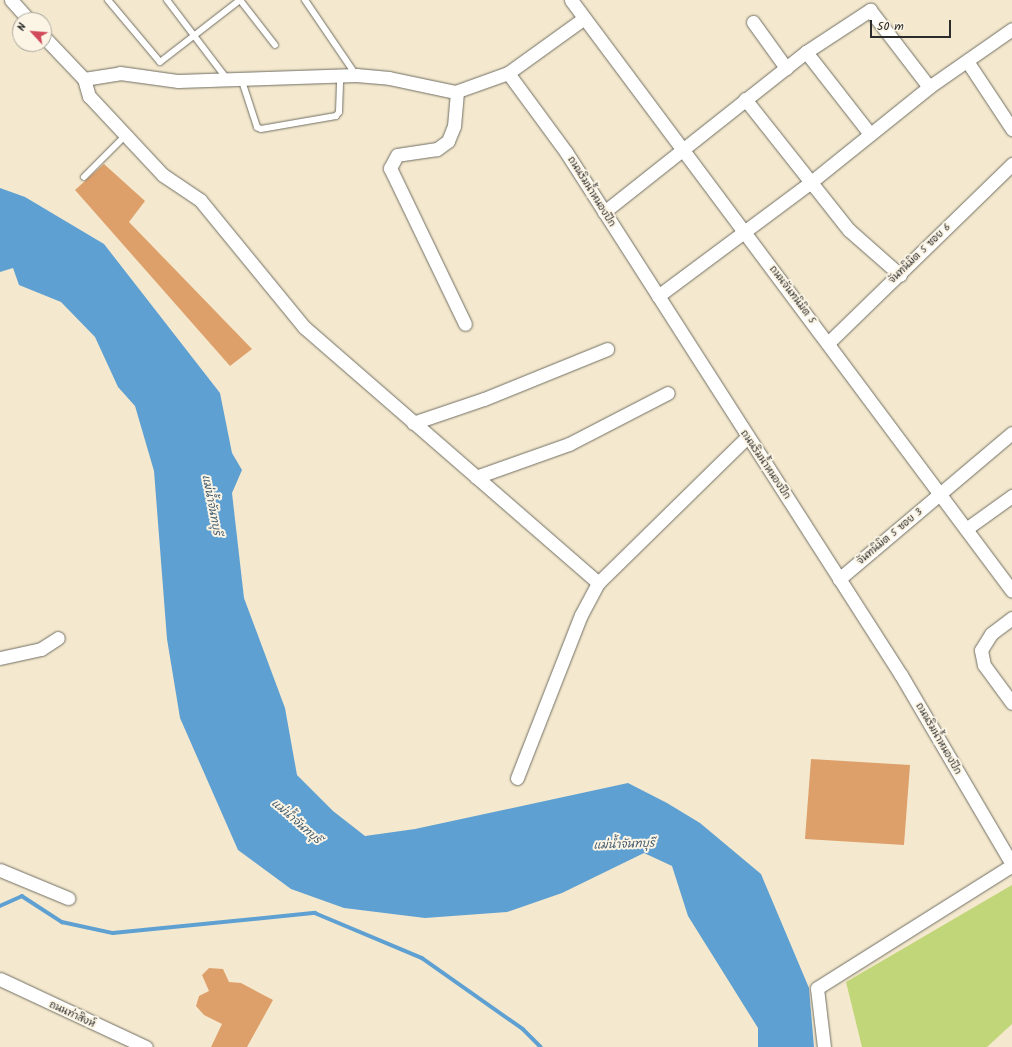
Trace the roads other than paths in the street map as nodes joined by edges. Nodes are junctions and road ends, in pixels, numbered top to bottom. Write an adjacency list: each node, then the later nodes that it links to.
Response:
1 (11, 0): 7 (street)
2 (108, 0): 11 (lane)
3 (167, 0): 11 (lane)
4 (240, 0): 11 (lane); 13 (lane)
5 (305, 0): 18 (lane)
6 (572, 0): 8 (street, ถนนจันทนิมิต 5)
7 (22, 12)
8 (583, 19): 17 (street); 29 (street, ถนนจันทนิมิต 5)
9 (753, 22): 16 (street)
10 (1012, 29): 15 (street)
11 (195, 37): 20 (lane)
12 (52, 45): 22 (street)
13 (275, 45)
14 (806, 52): 16 (street); 23 (street); 27 (street)
15 (967, 61): 23 (street); 26 (street)
16 (786, 68): 25 (street)
17 (508, 73): 24 (street); 33 (street, ถนนริมน้ำหนองปึก)
18 (356, 75): 19 (street); 24 (street)
19 (340, 77): 21 (street); 21 (lane)
20 (227, 78): 21 (street); 22 (street)
21 (241, 78)
22 (84, 79): 28 (street)
23 (929, 87): 27 (street)
24 (457, 92): 37 (street)
25 (745, 99): 29 (street); 32 (street)
26 (1012, 129)
27 (870, 134): 32 (street)
28 (126, 136): 31 (lane); 41 (street)
29 (682, 149): 33 (street); 34 (street, ถนนจันทนิมิต 5)
30 (1012, 164): 35 (street, จันทนิมิต 5 ซอย 6)
31 (84, 176)
32 (811, 182): 34 (street); 35 (street)
33 (604, 212): 36 (street, ถนนริมน้ำหนองปึก)
34 (745, 232): 36 (street); 38 (street, ถนนจันทนิมิต 5)
35 (900, 275): 38 (street, จันทนิมิต 5 ซอย 6)
36 (658, 296): 43 (street, ถนนริมน้ำหนองปึก)
37 (465, 324)
38 (828, 343): 45 (street, ถนนจันทนิมิต 5)
39 (607, 349): 41 (street)
40 (668, 393): 44 (street)
41 (413, 422): 44 (street)
42 (1012, 433): 45 (street, จันทนิมิต 5 ซอย 3)
43 (746, 438): 48 (street, ถนนริมน้ำหนองปึก); 49 (street)
44 (476, 477): 49 (street)
45 (940, 494): 47 (street, ถนนจันทนิมิต 5); 48 (street, จันทนิมิต 5 ซอย 3)
46 (1012, 496): 47 (street)
47 (966, 528): 50 (street, ถนนจันทนิมิต 5)
48 (839, 579): 56 (street, ถนนริมน้ำหนองปึก)
49 (598, 583): 55 (street)
50 (1012, 591)
51 (1012, 618): 54 (street)
52 (58, 638): 53 (street)
53 (0, 658)
54 (1012, 703)
55 (517, 778)
56 (1012, 865): 61 (street)
57 (0, 870): 58 (street)
58 (68, 898)
59 (0, 979): 60 (street, ถนนท่าสิงห์)
60 (146, 1047)
61 (824, 1047)

